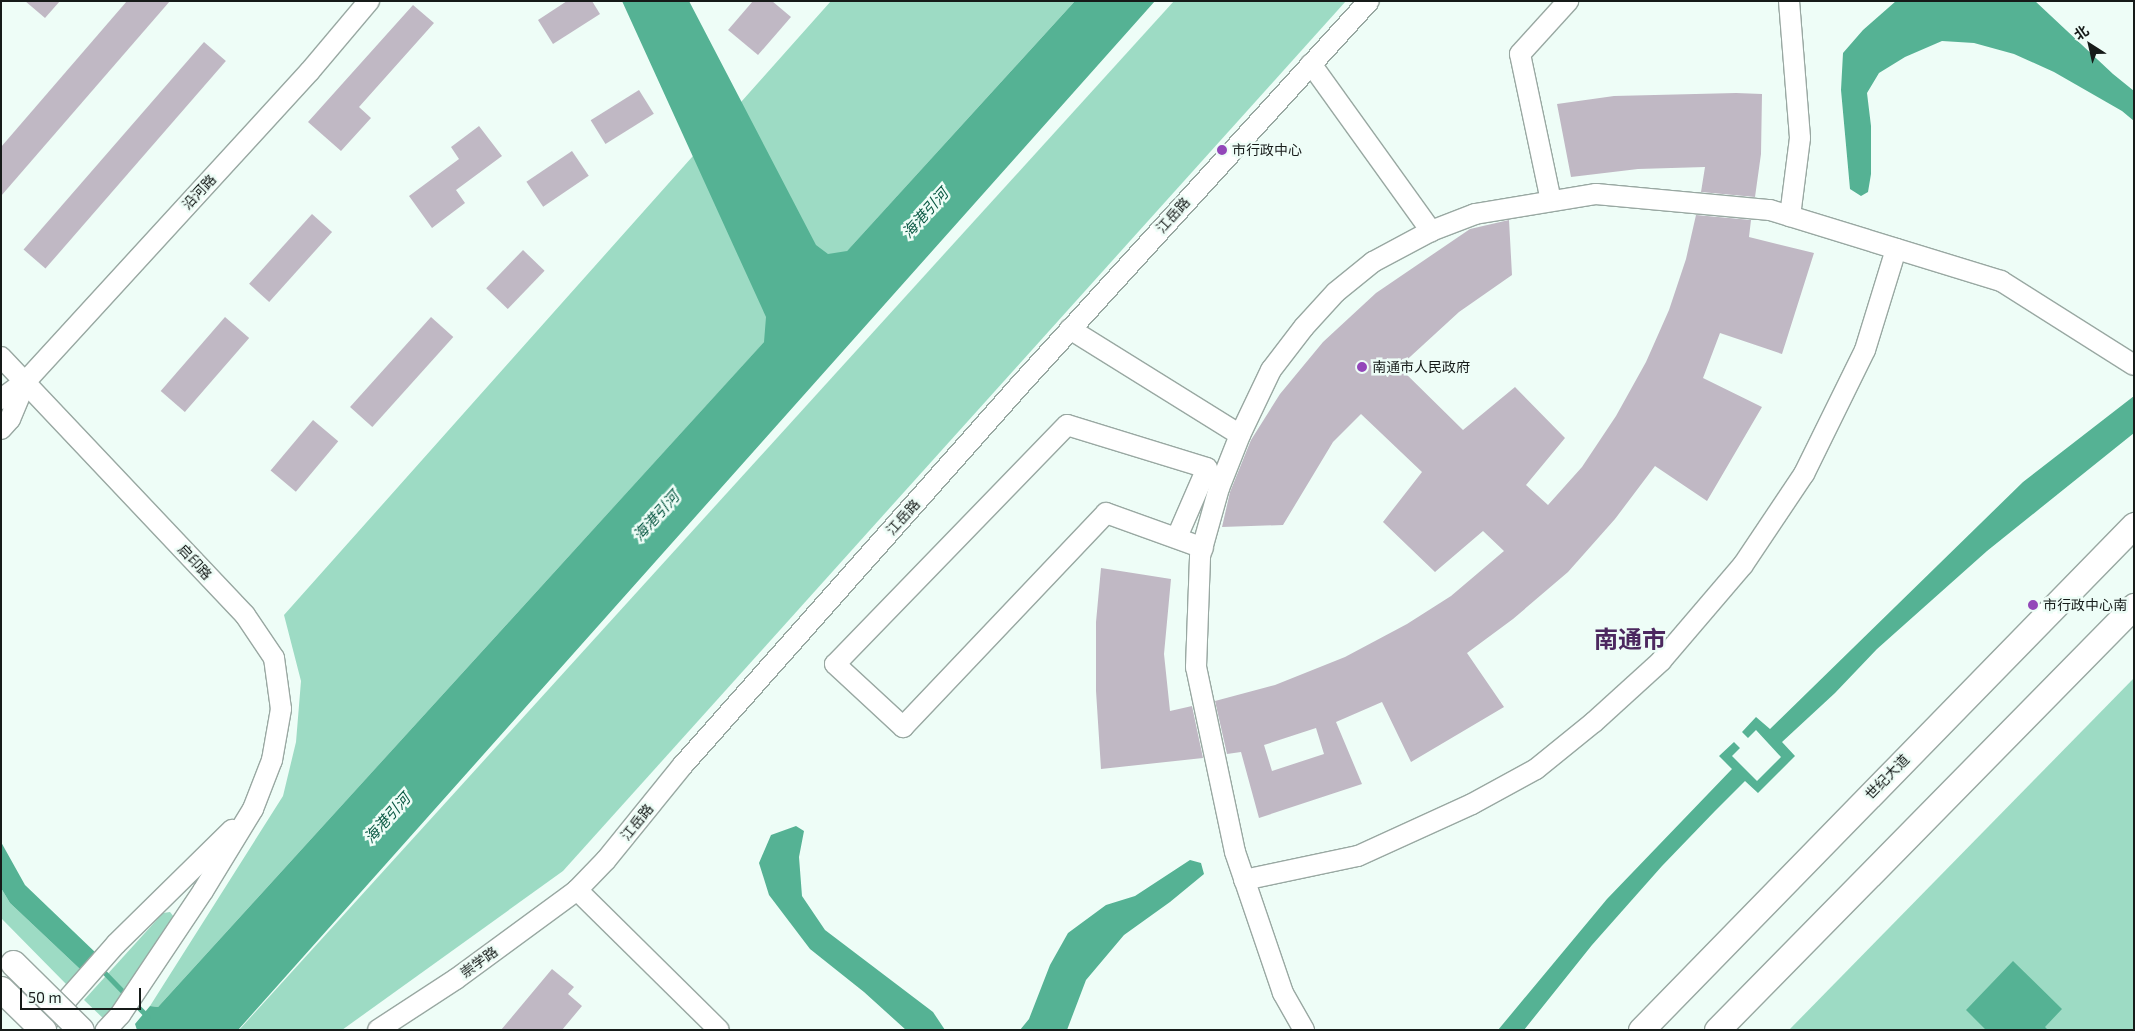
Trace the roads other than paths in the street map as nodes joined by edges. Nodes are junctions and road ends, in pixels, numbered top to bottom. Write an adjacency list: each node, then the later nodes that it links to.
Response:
1 (369, 1): 13 (street, 沿河路)
2 (1369, 1): 5 (street, 江岳路)
3 (1568, 1): 6 (street)
4 (1789, 1): 7 (street)
5 (1311, 64): 8 (street); 10 (street, 江岳路)
6 (1552, 201): 7 (street); 8 (street)
7 (1790, 216): 9 (street)
8 (1431, 231): 16 (street)
9 (1896, 249): 12 (street); 22 (street)
10 (1070, 330): 16 (street); 23 (street, 江岳路)
11 (1, 357): 13 (street, 启印路)
12 (2134, 366)
13 (26, 381): 14 (street, 沿河路); 15 (street, 沿河路); 21 (street, 启印路)
14 (1, 398)
15 (1, 429)
16 (1240, 435): 19 (street)
17 (2134, 525): 32 (main road, 世纪大道)
18 (1177, 537): 18 (street); 19 (street)
19 (1203, 548): 22 (street)
20 (2134, 606): 33 (main road)
21 (253, 810): 26 (street); 28 (street)
22 (1244, 880): 31 (street)
23 (577, 890): 29 (street, 崇学路); 30 (street)
24 (7, 957): 27 (main road, bridge)
25 (1, 989): 26 (main road, bridge)
26 (41, 1030)
27 (82, 1030)
28 (106, 1030)
29 (378, 1030)
30 (719, 1030)
31 (1304, 1030)
32 (1642, 1030)
33 (1717, 1030)

